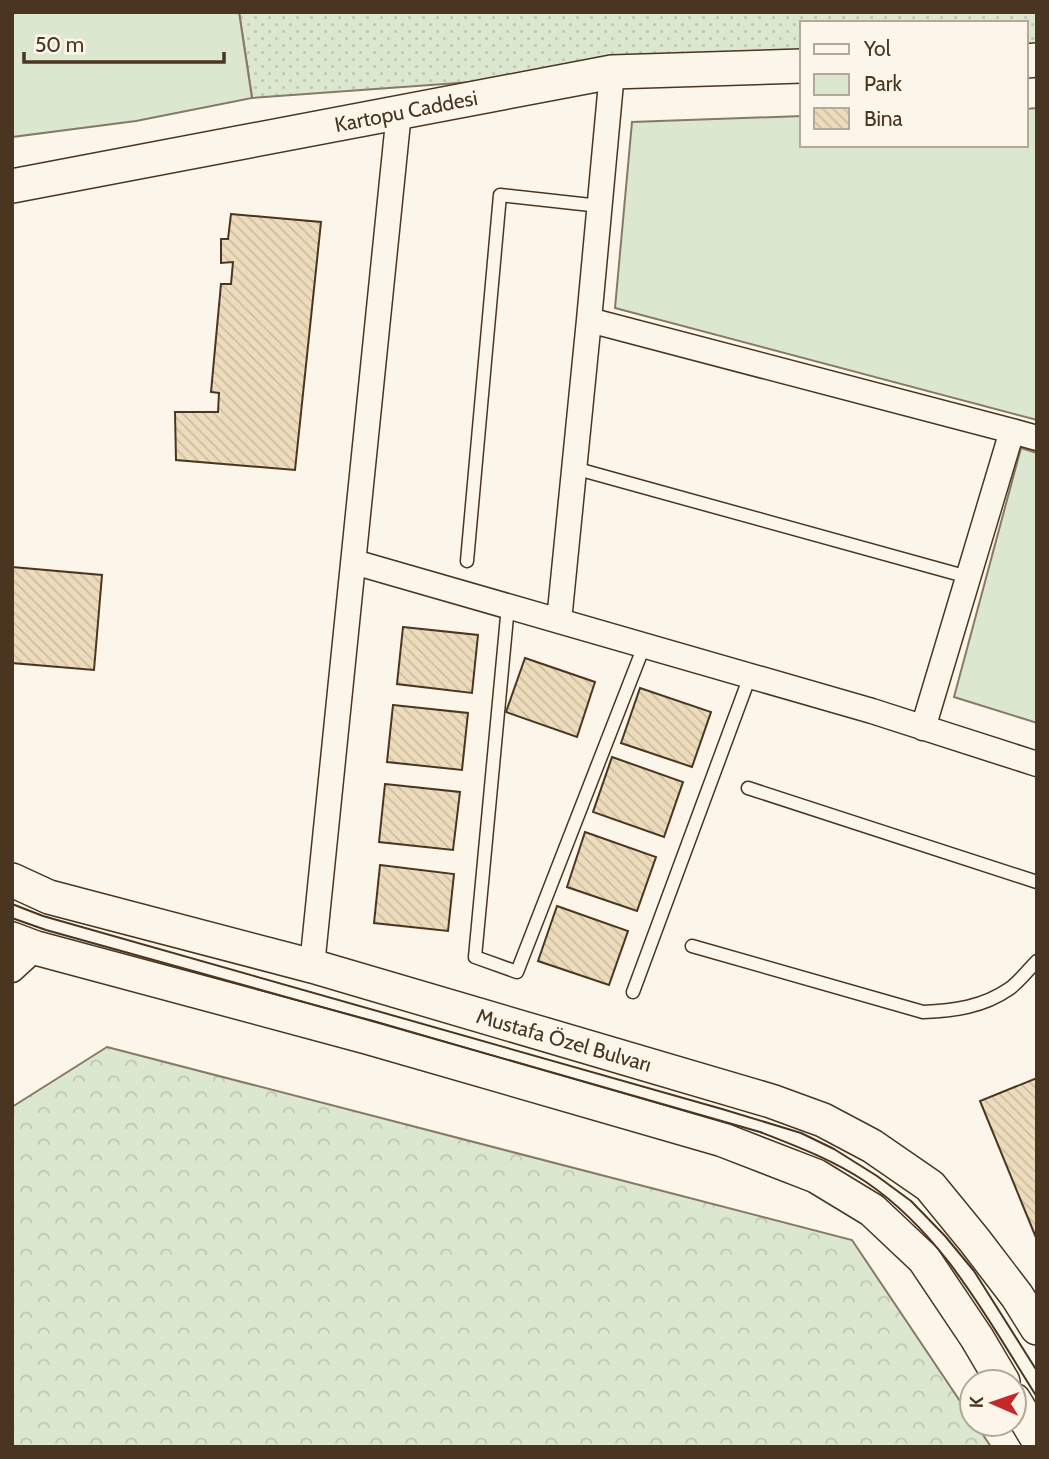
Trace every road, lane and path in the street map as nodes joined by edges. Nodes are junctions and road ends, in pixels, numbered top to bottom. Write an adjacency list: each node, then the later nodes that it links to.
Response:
1 (800, 66): 2 (main road, Kartopu Caddesi)
2 (612, 72): 3 (main road, Kartopu Caddesi); 5 (street)
3 (399, 112): 4 (main road, Kartopu Caddesi); 11 (street)
4 (12, 186)
5 (600, 206): 6 (street); 10 (lane)
6 (589, 320): 7 (street); 9 (street)
7 (1012, 431): 8 (street); 12 (street)
8 (1037, 438)
9 (575, 468): 12 (lane); 14 (street)
10 (467, 561)
11 (354, 562): 13 (street); 25 (street)
12 (968, 577): 17 (street)
13 (508, 606): 14 (street); 15 (lane)
14 (559, 621): 15 (street)
15 (644, 646): 16 (street)
16 (750, 676): 17 (street); 26 (lane)
17 (923, 728): 18 (street)
18 (1037, 764)
19 (748, 788): 21 (lane)
20 (12, 880): 25 (main road, Mustafa Özel Bulvarı)
21 (1037, 882)
22 (692, 946): 24 (lane)
23 (20, 952): 28 (main road)
24 (1037, 961)
25 (312, 966): 27 (main road, Mustafa Özel Bulvarı)
26 (633, 992)
27 (1037, 1328)
28 (995, 1368)

